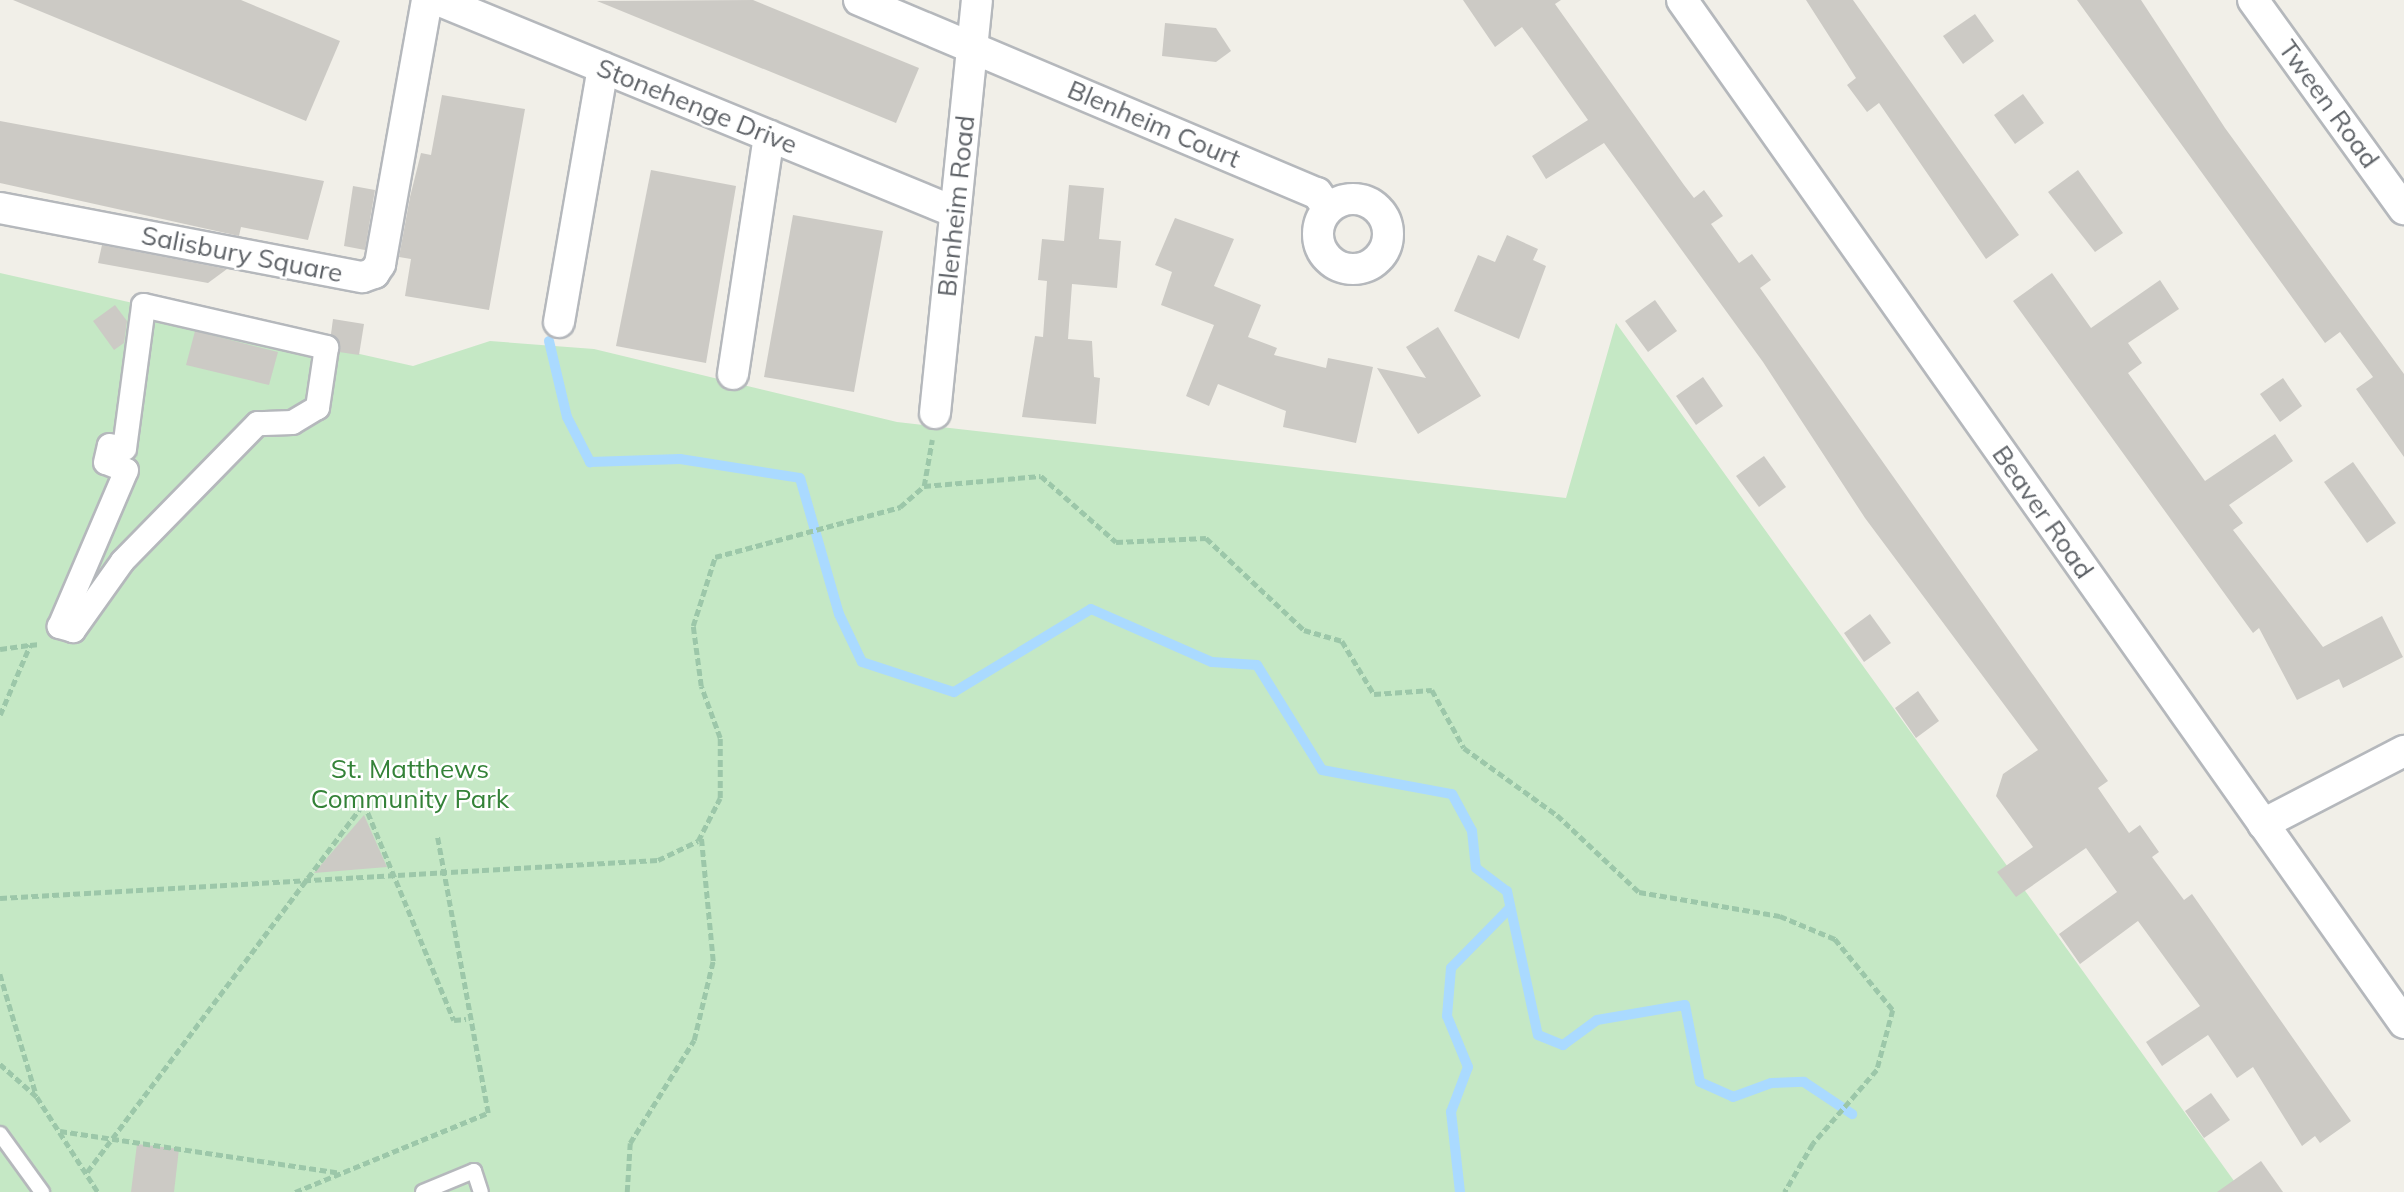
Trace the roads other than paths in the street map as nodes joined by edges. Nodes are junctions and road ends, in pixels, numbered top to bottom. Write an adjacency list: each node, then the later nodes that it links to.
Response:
1 (427, 0): 10 (street, Salisbury Square)
2 (438, 0): 8 (street, Stonehenge Drive)
3 (859, 0): 7 (street, Blenheim Court)
4 (977, 0): 7 (street, Blenheim Road)
5 (1682, 0): 19 (street, Beaver Road)
6 (2253, 0): 12 (street, Tween Road)
7 (972, 48): 11 (street, Blenheim Court); 13 (street, Blenheim Road)
8 (603, 68): 9 (street, Stonehenge Drive); 14 (street)
9 (769, 136): 13 (street, Stonehenge Drive); 15 (street)
10 (0, 208)
11 (1328, 209)
12 (2404, 209)
13 (955, 212): 16 (street, Blenheim Road)
14 (559, 322)
15 (733, 374)
16 (934, 423)
17 (65, 628): 17 (street)
18 (2404, 751): 19 (street)
19 (2263, 824): 20 (street, Beaver Road)
20 (2404, 1023)
21 (0, 1134): 22 (lane)
22 (42, 1192)
23 (423, 1192): 24 (lane)
24 (481, 1192)

